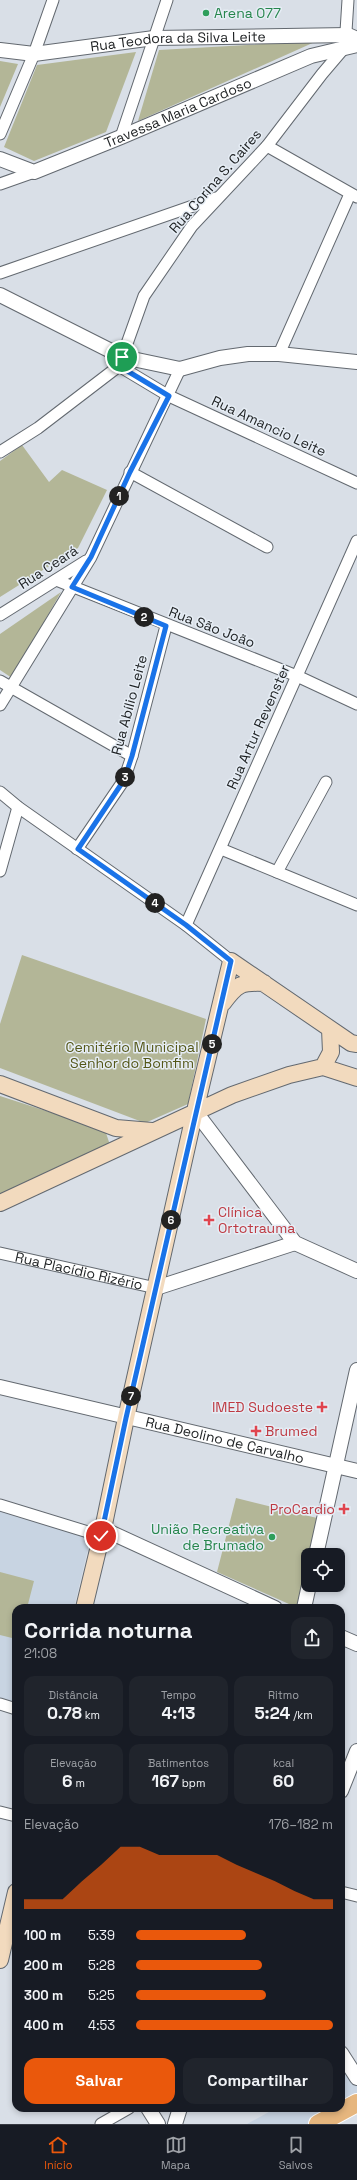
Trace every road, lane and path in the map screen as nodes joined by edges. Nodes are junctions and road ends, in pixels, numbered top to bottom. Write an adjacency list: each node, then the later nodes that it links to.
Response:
1 (53, 0): 7 (street)
2 (167, 0): 4 (street)
3 (348, 0): 5 (street)
4 (154, 38): 5 (street, Rua Teodora da Silva Leite); 7 (street, Rua Teodora da Silva Leite); 9 (street)
5 (352, 42): 9 (street, Travessa Maria Cardoso); 10 (street, Rua Corina S. Caires)
6 (0, 50): 7 (street, Rua Teodora da Silva Leite)
7 (34, 54): 8 (street)
8 (0, 134)
9 (121, 137): 12 (street, Travessa Maria Cardoso)
10 (267, 146): 14 (street); 15 (street, Rua Corina S. Caires)
11 (0, 159): 12 (street)
12 (34, 172): 13 (street, Travessa Maria Cardoso)
13 (0, 184)
14 (353, 195): 18 (street)
15 (216, 198): 16 (street); 19 (street, Rua Corina S. Caires)
16 (0, 273)
17 (0, 295): 19 (street)
18 (279, 354): 20 (street); 21 (street)
19 (121, 362): 21 (street); 22 (street, Rua Amancio Leite); 23 (street)
20 (357, 362)
21 (180, 370): 22 (street)
22 (169, 396): 24 (street); 25 (street, Rua Amancio Leite)
23 (0, 452)
24 (130, 472): 27 (street); 28 (street)
25 (357, 483)
26 (357, 541): 33 (street, Rua Artur Revenster)
27 (266, 547)
28 (91, 557): 29 (street, Rua Ceará); 30 (street)
29 (56, 580): 30 (street, Rua São João); 31 (street, Rua Ceará)
30 (72, 587): 32 (street, Rua São João); 35 (street)
31 (0, 615)
32 (166, 626): 33 (street, Rua São João); 38 (street, Rua Abílio Leite)
33 (297, 676): 36 (street, Rua São João); 42 (street, Rua Artur Revenster)
34 (0, 681): 35 (street)
35 (10, 688): 37 (street); 38 (street)
36 (357, 704)
37 (0, 705)
38 (132, 756): 43 (street, Rua Abílio Leite)
39 (326, 782): 45 (street)
40 (0, 792): 41 (street)
41 (18, 807): 43 (street); 44 (street)
42 (221, 848): 45 (street); 47 (street, Rua Artur Revenster)
43 (78, 849): 47 (street)
44 (0, 871)
45 (277, 872): 46 (street)
46 (357, 905)
47 (186, 925): 48 (street)
48 (231, 961): 49 (main road); 50 (main road)
49 (264, 983): 50 (main road); 51 (main road)
50 (221, 1006): 54 (main road)
51 (330, 1029): 52 (main road); 53 (main road)
52 (354, 1044)
53 (323, 1067): 55 (main road); 57 (main road)
54 (206, 1070): 57 (main road); 58 (main road)
55 (357, 1078)
56 (0, 1084): 59 (main road)
57 (232, 1095): 58 (main road)
58 (195, 1111): 60 (main road); 63 (street); 66 (main road)
59 (116, 1128): 60 (main road); 61 (main road)
60 (154, 1131): 61 (main road)
61 (111, 1152): 62 (main road)
62 (0, 1203)
63 (295, 1243): 65 (street); 66 (street, Rua Placídio Rizério)
64 (0, 1253): 66 (street, Rua Placídio Rizério)
65 (357, 1271)
66 (156, 1288): 69 (main road)
67 (357, 1370): 70 (street)
68 (0, 1388): 69 (street, Rua Deolino de Carvalho)
69 (126, 1418): 70 (street, Rua Deolino de Carvalho); 73 (main road)
70 (336, 1466): 71 (street, Rua Deolino de Carvalho); 74 (street)
71 (357, 1471)
72 (0, 1505): 73 (street)
73 (102, 1533): 76 (main road); 77 (street)
74 (318, 1548)
75 (307, 1592): 78 (street)
76 (85, 1604)
77 (266, 1604)
78 (305, 1604)
79 (345, 1639): 80 (street)
80 (357, 1644)
81 (0, 1704): 82 (street)
82 (12, 1708)
83 (357, 1751): 84 (street)
84 (345, 1781)
85 (0, 1812): 86 (street)
86 (12, 1815)
87 (345, 1893): 88 (street)
88 (357, 1896)
89 (12, 1909): 90 (main road)
90 (1, 1955)
91 (345, 2058): 92 (street)
92 (357, 2078)
93 (357, 2103): 94 (main road)
94 (345, 2109)
95 (122, 2112): 99 (street)
96 (150, 2112): 100 (street)
97 (179, 2112): 101 (street)
98 (340, 2112): 102 (main road)
99 (101, 2124)
100 (158, 2124)
101 (176, 2124)
102 (318, 2124)

